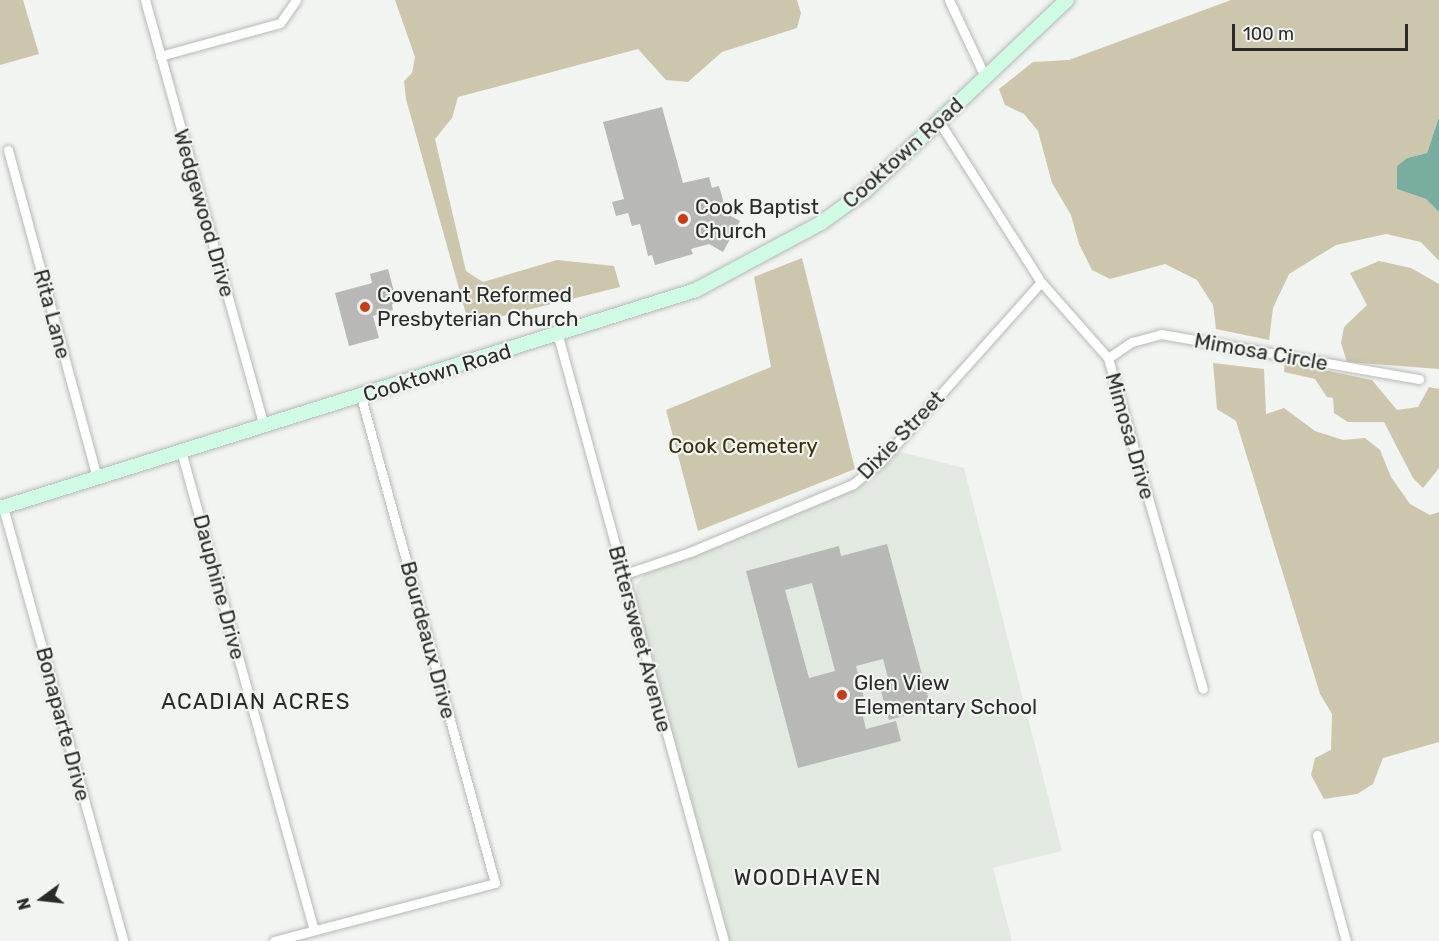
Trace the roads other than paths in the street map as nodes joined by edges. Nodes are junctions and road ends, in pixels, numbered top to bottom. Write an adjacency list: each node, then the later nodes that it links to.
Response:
1 (145, 0): 5 (street, Wedgewood Drive)
2 (296, 0): 5 (street)
3 (949, 0): 6 (street)
4 (1066, 0): 6 (street, Cooktown Road)
5 (160, 56): 14 (street, Wedgewood Drive)
6 (985, 77): 7 (street, Cooktown Road)
7 (940, 123): 9 (street, Mimosa Drive); 10 (street, Cooktown Road)
8 (8, 150): 16 (street, Rita Lane)
9 (1041, 282): 11 (street, Mimosa Drive); 18 (street, Dixie Street)
10 (558, 336): 13 (street, Cooktown Road); 18 (street, Bittersweet Avenue)
11 (1107, 358): 12 (street, Mimosa Circle); 19 (street, Mimosa Drive)
12 (1419, 379)
13 (361, 397): 14 (street, Cooktown Road); 21 (street, Bourdeaux Drive)
14 (264, 426): 15 (street, Cooktown Road)
15 (182, 451): 16 (street, Cooktown Road); 21 (street, Dauphine Drive)
16 (97, 478): 17 (street, Cooktown Road)
17 (1, 508): 22 (street, Bonaparte Drive)
18 (622, 575): 24 (street, Bittersweet Avenue)
19 (1203, 689)
20 (1317, 835): 25 (street)
21 (314, 930): 23 (street)
22 (123, 941)
23 (274, 941)
24 (724, 941)
25 (1346, 941)

